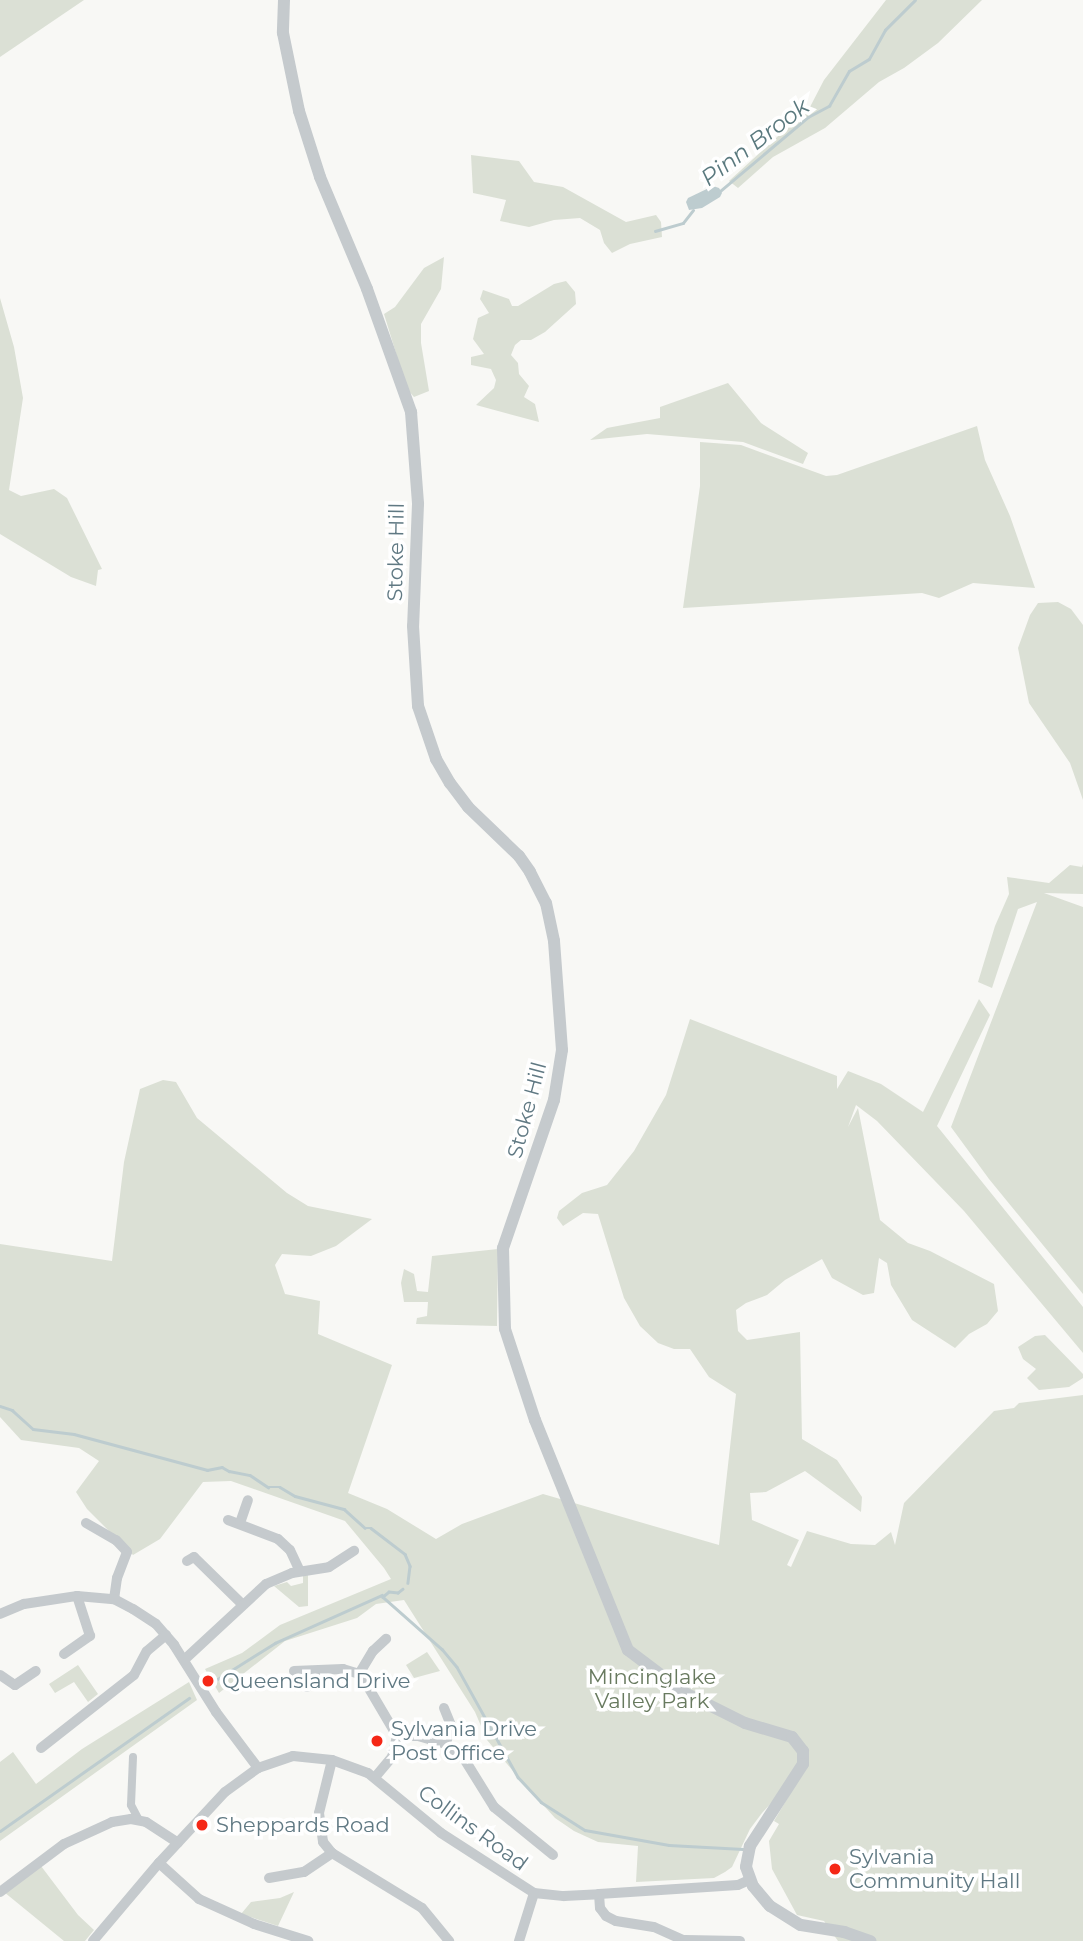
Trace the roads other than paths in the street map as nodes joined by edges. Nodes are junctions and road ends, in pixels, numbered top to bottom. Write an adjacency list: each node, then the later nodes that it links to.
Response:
1 (284, 0): 35 (street, Stoke Hill)
2 (248, 1500): 6 (street)
3 (86, 1523): 8 (street)
4 (201, 1545): 9 (street)
5 (354, 1551): 6 (street)
6 (300, 1572): 9 (street)
7 (77, 1596): 8 (street); 10 (street); 13 (street)
8 (114, 1599): 11 (street)
9 (242, 1604): 14 (street)
10 (0, 1614)
11 (166, 1635): 14 (street); 22 (street)
12 (385, 1645): 16 (street)
13 (64, 1654)
14 (184, 1660): 25 (street)
15 (36, 1671): 17 (street)
16 (359, 1674): 18 (street); 20 (street)
17 (0, 1675)
18 (307, 1687)
19 (444, 1708): 21 (street)
20 (397, 1736): 21 (street); 26 (street)
21 (446, 1744): 32 (street)
22 (41, 1748)
23 (133, 1757): 27 (street)
24 (332, 1760): 25 (street, Collins Road); 26 (street, Collins Road); 31 (street)
25 (258, 1768): 30 (street, Collins Road)
26 (375, 1777): 37 (street, Collins Road)
27 (131, 1805): 28 (street); 29 (street)
28 (122, 1820): 29 (street); 36 (street)
29 (139, 1820): 30 (street)
30 (178, 1843): 33 (street, Collins Road)
31 (332, 1853): 34 (street); 39 (street)
32 (553, 1855)
33 (159, 1863): 41 (street, Collins Road); 42 (street)
34 (269, 1878)
35 (749, 1880): 38 (street, Collins Road); 45 (street)
36 (0, 1892)
37 (534, 1893): 38 (street, Collins Road); 43 (street)
38 (599, 1894): 40 (street)
39 (442, 1939)
40 (686, 1940): 44 (street)
41 (93, 1941)
42 (308, 1941)
43 (519, 1941)
44 (740, 1941)
45 (870, 1941)

